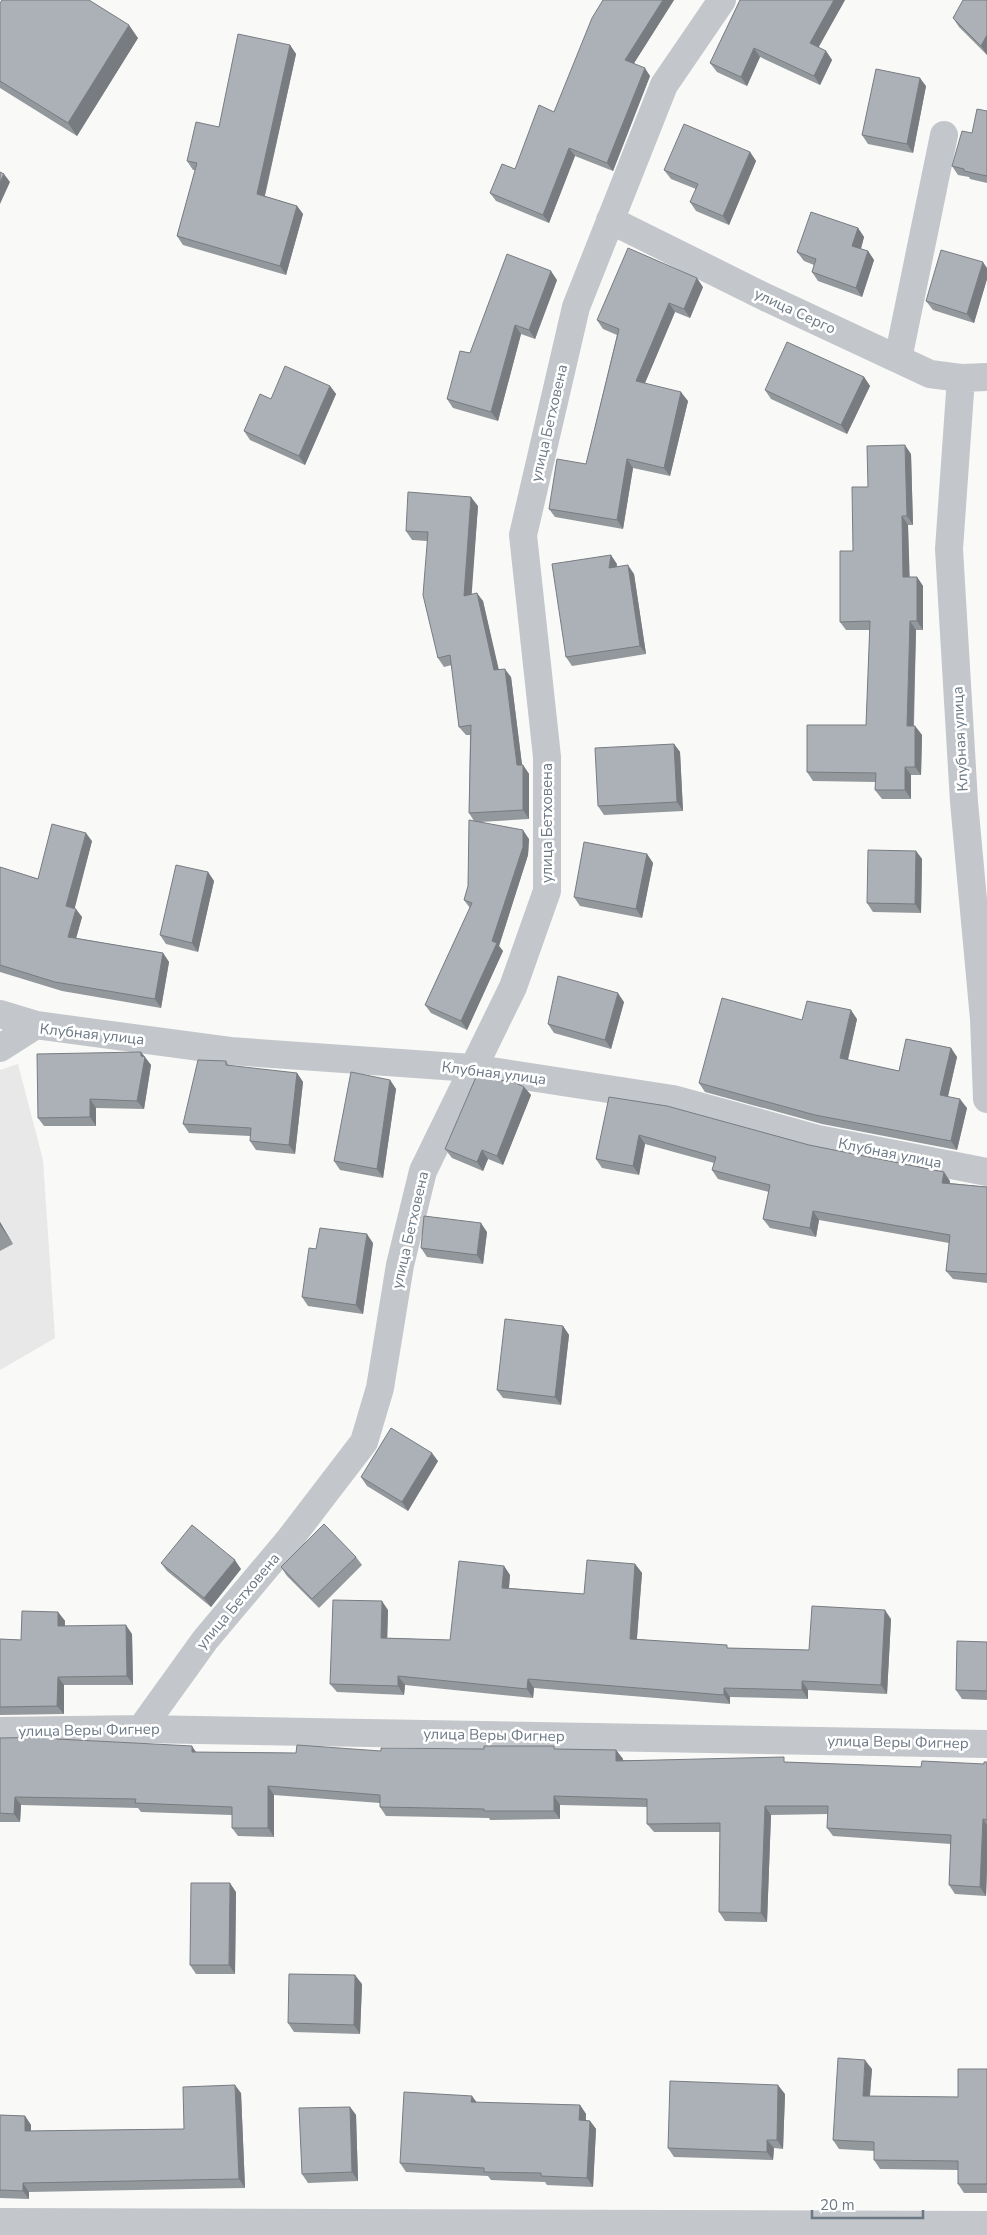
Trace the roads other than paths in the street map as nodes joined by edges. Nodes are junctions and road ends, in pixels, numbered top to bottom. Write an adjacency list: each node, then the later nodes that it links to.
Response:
1 (722, 0): 3 (street, улица Бетховена)
2 (944, 135): 4 (street)
3 (610, 220): 4 (street, улица Серго); 9 (street, улица Бетховена)
4 (898, 359): 5 (street, улица Серго)
5 (974, 377): 10 (street, Клубная улица)
6 (0, 1014): 7 (street)
7 (36, 1026): 8 (street, Клубная улица); 9 (street, Клубная улица)
8 (0, 1048)
9 (472, 1068): 11 (street, Клубная улица); 12 (street, улица Бетховена)
10 (987, 1100)
11 (987, 1172)
12 (141, 1729): 13 (street, улица Веры Фигнер); 14 (street, улица Веры Фигнер)
13 (0, 1731)
14 (987, 1744)
15 (0, 2222): 16 (street)
16 (987, 2225)

